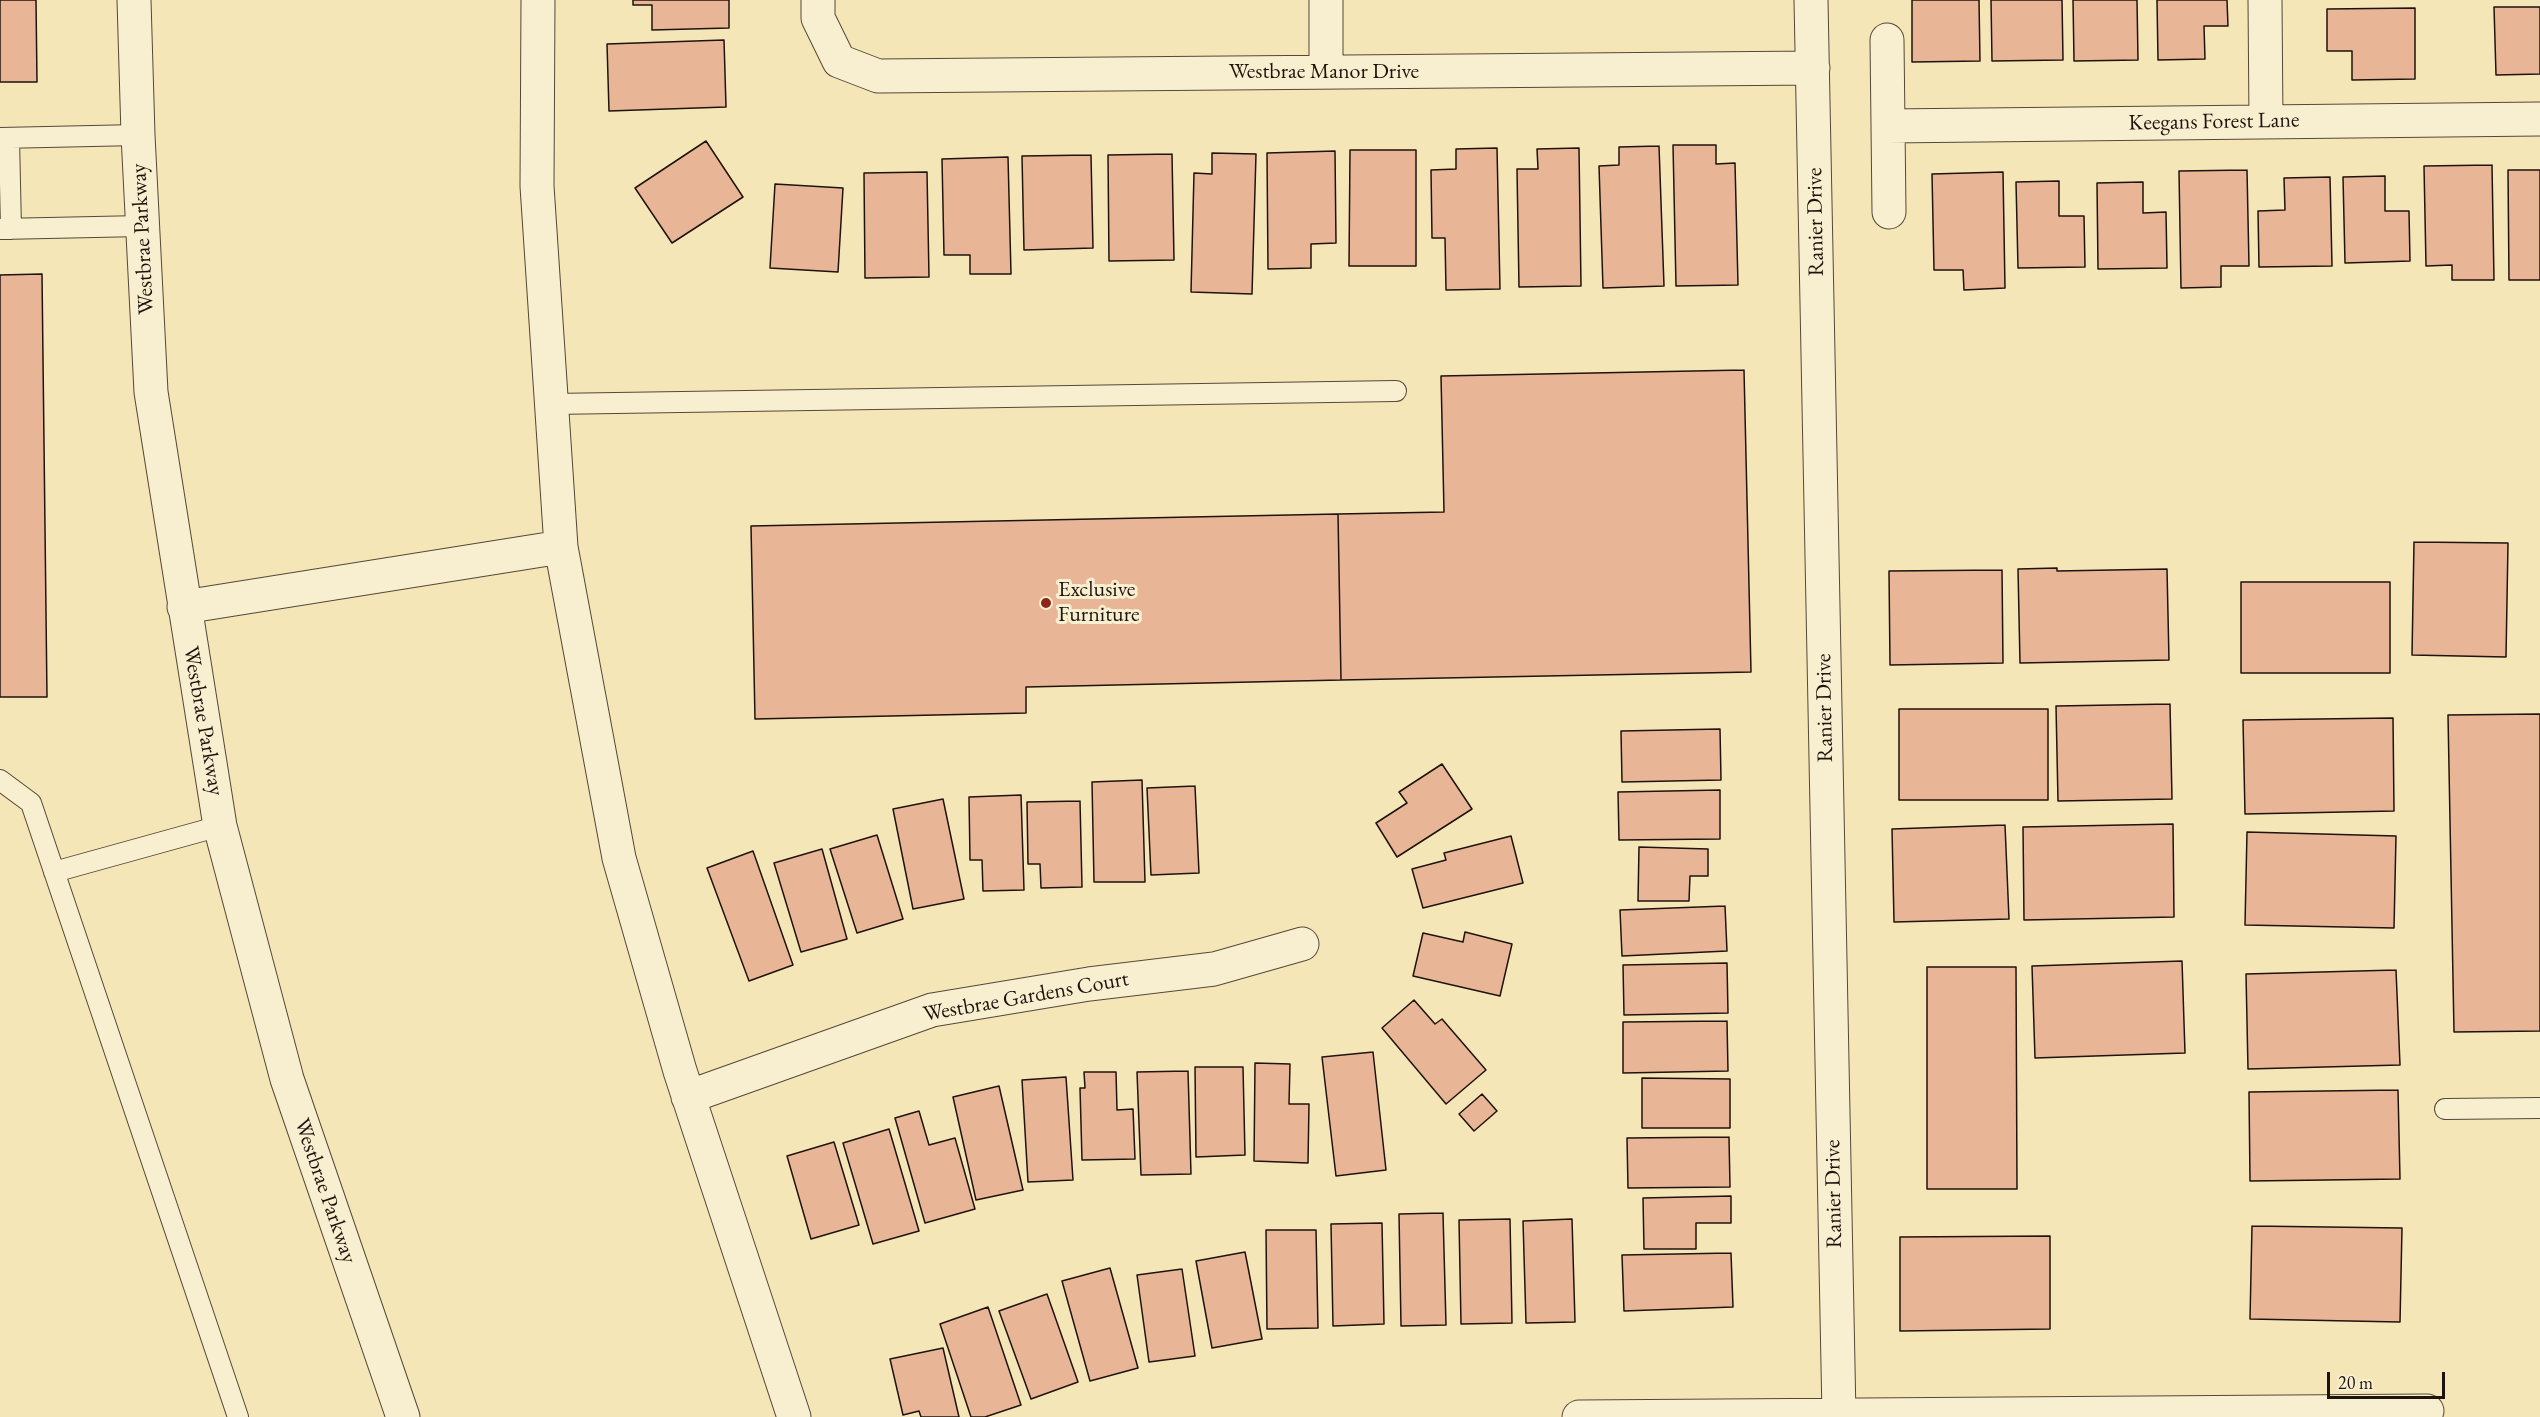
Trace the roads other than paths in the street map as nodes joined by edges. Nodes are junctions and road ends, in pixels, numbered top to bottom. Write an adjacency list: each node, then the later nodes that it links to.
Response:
1 (134, 0): 13 (street, Westbrae Parkway)
2 (538, 0): 19 (street)
3 (818, 0): 9 (street, Westbrae Manor Drive)
4 (1326, 0): 9 (street)
5 (1811, 0): 8 (street, Ranier Drive)
6 (2265, 0): 11 (street)
7 (1887, 40): 12 (street)
8 (1813, 68): 9 (street, Westbrae Manor Drive); 31 (street, Ranier Drive)
9 (1326, 72)
10 (2540, 119): 11 (street, Keegans Forest Lane)
11 (2266, 122): 12 (street, Keegans Forest Lane)
12 (1888, 126): 15 (street)
13 (138, 135): 14 (lane); 16 (street, Westbrae Parkway)
14 (4, 138): 17 (lane)
15 (1889, 212)
16 (142, 226): 17 (lane); 21 (street, Westbrae Parkway)
17 (6, 229)
18 (1396, 391): 19 (lane)
19 (551, 404): 20 (street)
20 (561, 547): 21 (street); 26 (street)
21 (184, 607): 23 (street, Westbrae Parkway)
22 (0, 780): 24 (lane)
23 (220, 826): 24 (lane); 34 (street, Westbrae Parkway)
24 (54, 873): 33 (lane)
25 (1302, 944): 26 (street, Westbrae Gardens Court)
26 (688, 1097): 35 (street)
27 (2540, 1108): 28 (lane)
28 (2445, 1109)
29 (2427, 1411): 30 (street)
30 (2368, 1414): 32 (street)
31 (1839, 1415): 32 (street); 37 (street)
32 (2117, 1415)
33 (238, 1417)
34 (403, 1417)
35 (794, 1417)
36 (1579, 1417): 37 (street)
37 (1619, 1417)

